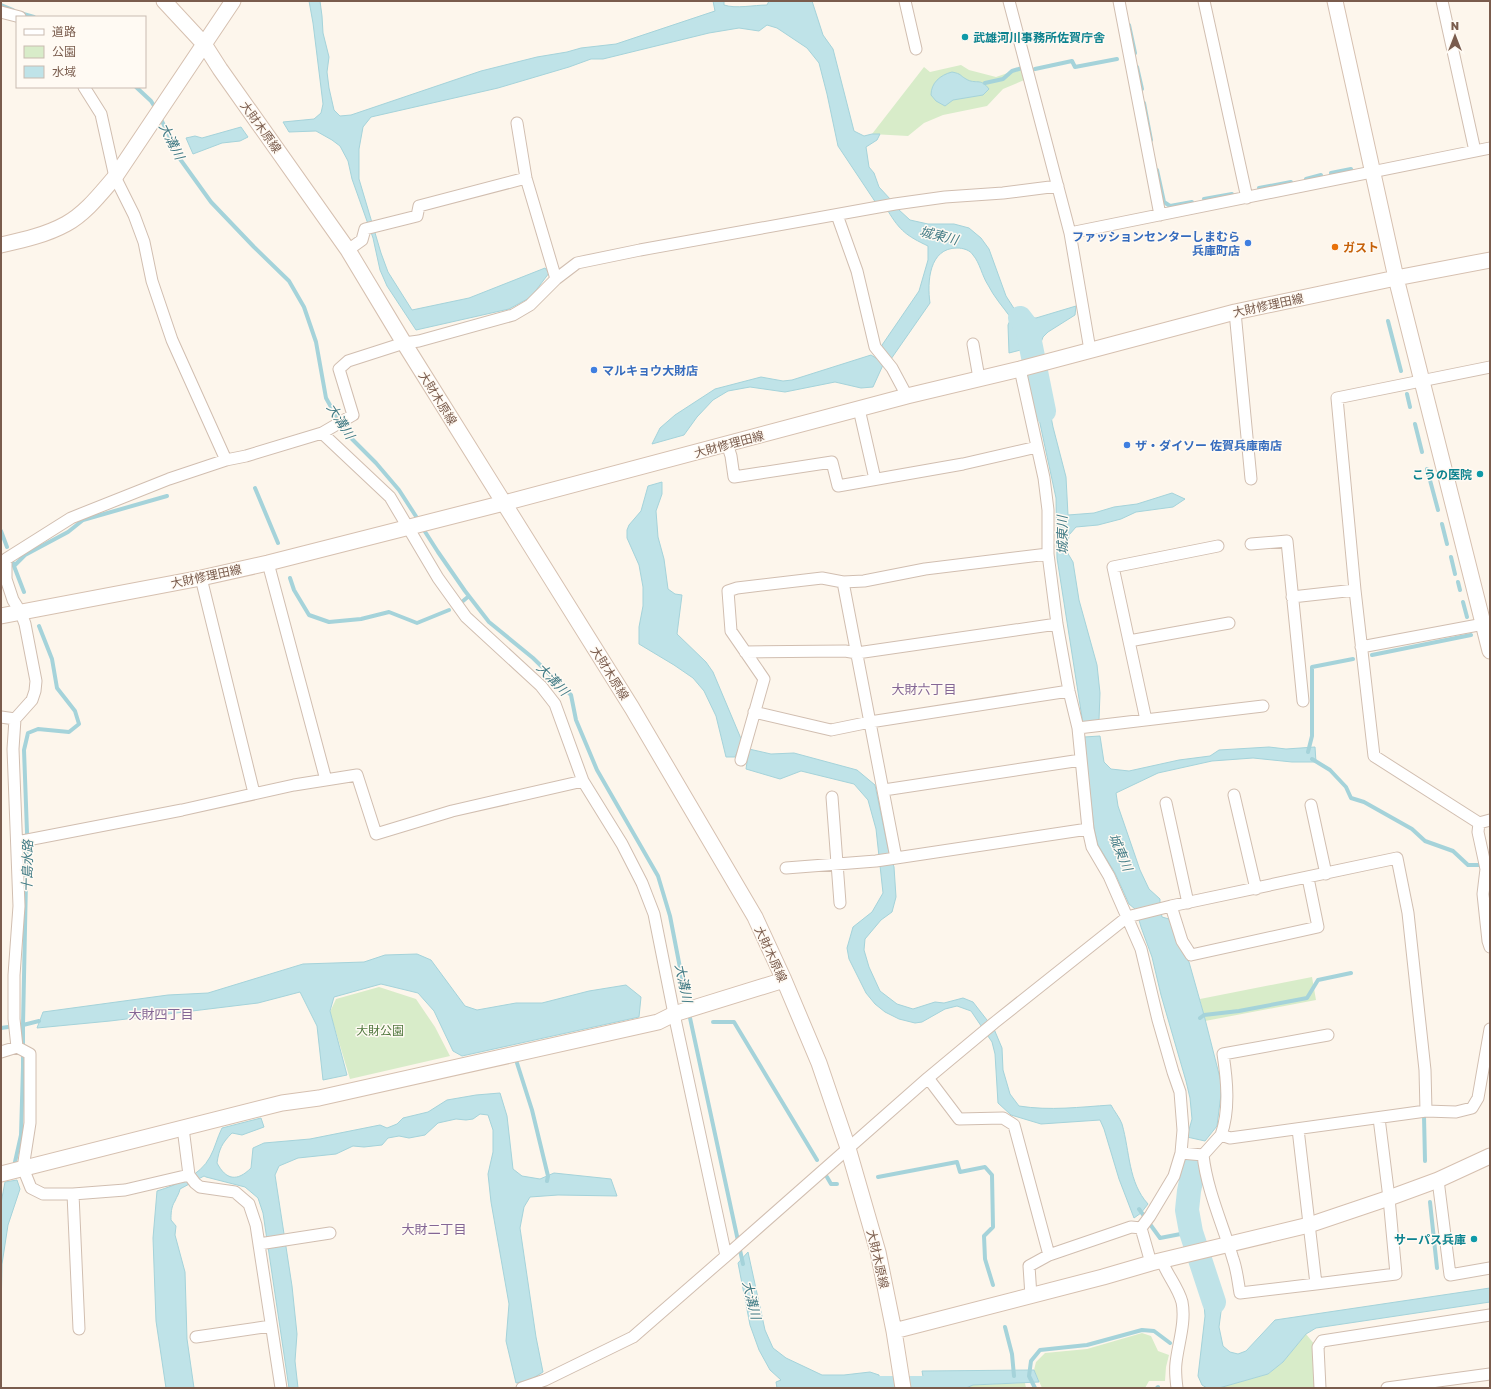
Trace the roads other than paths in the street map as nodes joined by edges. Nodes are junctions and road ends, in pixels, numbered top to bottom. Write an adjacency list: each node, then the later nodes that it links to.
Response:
1 (164, 1): 11 (street, 大財木原線)
2 (233, 1): 11 (street)
3 (905, 1): 12 (street)
4 (1009, 1): 20 (street)
5 (1119, 1): 23 (street)
6 (1204, 1): 21 (street)
7 (1335, 1): 17 (street)
8 (1442, 1): 16 (street)
9 (1, 12): 10 (street)
10 (16, 16)
11 (204, 44): 18 (street); 26 (street, 大財木原線)
12 (916, 48)
13 (85, 88): 18 (street)
14 (517, 123): 19 (street)
15 (1490, 148): 16 (street)
16 (1475, 151): 17 (street)
17 (1373, 172): 21 (street); 28 (street)
18 (115, 177): 25 (street); 43 (street)
19 (526, 178): 26 (street); 29 (street)
20 (1058, 186): 22 (street); 24 (street)
21 (1247, 198): 23 (street)
22 (837, 215): 29 (street); 38 (street)
23 (1160, 215): 24 (street)
24 (1070, 233): 33 (street)
25 (1, 245)
26 (348, 250): 31 (street, 大財木原線)
27 (1490, 260): 28 (street, 大財修理田線)
28 (1396, 278): 30 (street, 大財修理田線); 37 (street)
29 (556, 279): 31 (street)
30 (1235, 312): 33 (street, 大財修理田線); 44 (street)
31 (404, 344): 40 (street); 46 (street, 大財木原線)
32 (973, 344): 36 (street)
33 (1090, 350): 35 (street, 大財修理田線)
34 (1490, 367): 37 (street)
35 (1020, 369): 36 (street, 大財修理田線); 42 (street)
36 (979, 378): 38 (street, 大財修理田線)
37 (1422, 380): 55 (street); 61 (street)
38 (908, 396): 39 (street, 大財修理田線)
39 (859, 409): 41 (street, 大財修理田線); 45 (street)
40 (322, 433): 43 (street); 47 (street)
41 (727, 444): 45 (street); 46 (street, 大財修理田線)
42 (1037, 447): 45 (street); 50 (street)
43 (226, 460): 53 (street)
44 (1251, 478)
45 (875, 479)
46 (504, 503): 47 (street, 大財修理田線); 100 (street, 大財木原線)
47 (409, 527): 51 (street, 大財修理田線); 79 (street)
48 (1251, 544): 56 (street)
49 (1218, 546): 62 (street)
50 (1048, 554): 54 (street); 60 (street)
51 (268, 563): 52 (street, 大財修理田線); 78 (street)
52 (200, 578): 57 (street, 大財修理田線); 81 (street)
53 (4, 580): 57 (street)
54 (843, 582): 65 (street); 66 (street)
55 (1355, 590): 56 (street); 63 (street)
56 (1292, 597): 68 (street)
57 (21, 613): 58 (street, 大財修理田線); 72 (street)
58 (1, 616)
59 (1229, 623): 62 (street)
60 (1057, 624): 66 (street); 67 (street)
61 (1487, 624): 63 (street); 64 (street)
62 (1129, 641): 73 (street)
63 (1361, 647): 86 (street)
64 (1490, 651)
65 (745, 652): 66 (street); 70 (street)
66 (856, 653): 74 (street)
67 (1069, 691): 74 (street); 75 (street)
68 (1303, 701)
69 (1263, 706): 73 (street)
70 (754, 712): 74 (street); 76 (street)
71 (1, 717): 72 (street)
72 (15, 719): 88 (street)
73 (1146, 720): 75 (street)
74 (870, 722): 80 (street)
75 (1078, 728): 77 (street)
76 (741, 760)
77 (1081, 760): 80 (street); 87 (street)
78 (326, 780): 79 (street); 81 (street)
79 (583, 781): 101 (street)
80 (884, 790): 89 (street)
81 (254, 793): 88 (street)
82 (1234, 795): 94 (street)
83 (832, 797): 90 (street)
84 (1166, 804): 96 (street)
85 (1311, 805): 92 (street)
86 (1484, 821): 99 (street)
87 (1088, 829): 89 (street); 98 (street)
88 (17, 842): 104 (street)
89 (896, 858): 90 (street)
90 (837, 864): 91 (street); 95 (street)
91 (786, 868)
92 (1326, 874): 93 (street); 107 (street)
93 (1308, 878): 94 (street); 97 (street)
94 (1256, 889): 96 (street)
95 (840, 903)
96 (1188, 903): 97 (street)
97 (1168, 907): 98 (street)
98 (1129, 917): 106 (street); 113 (street)
99 (1490, 947)
100 (784, 980): 101 (street); 112 (street, 大財木原線)
101 (674, 1014): 109 (street); 128 (street)
102 (1490, 1029): 107 (street)
103 (1328, 1036): 111 (street)
104 (17, 1047): 105 (street); 116 (street)
105 (1, 1052)
106 (928, 1078): 112 (street); 127 (street)
107 (1426, 1111): 108 (street)
108 (1379, 1118): 110 (street); 121 (street)
109 (183, 1128): 116 (street); 118 (street)
110 (1298, 1129): 111 (street); 123 (street)
111 (1221, 1135): 114 (street)
112 (848, 1148): 128 (street); 136 (street, 大財木原線)
113 (1181, 1153): 114 (street); 122 (street)
114 (1203, 1155): 126 (street)
115 (1490, 1156): 119 (street)
116 (23, 1168): 117 (street); 120 (street)
117 (1, 1174)
118 (192, 1179): 120 (street); 125 (street)
119 (1438, 1180): 121 (street); 130 (street)
120 (73, 1194): 135 (street)
121 (1389, 1198): 123 (street); 131 (street)
122 (1145, 1223): 127 (street); 129 (street)
123 (1309, 1225): 126 (street); 131 (street)
124 (330, 1233): 125 (street)
125 (262, 1244): 134 (street)
126 (1224, 1247): 129 (street); 131 (street)
127 (1049, 1255): 132 (street)
128 (726, 1256): 140 (street)
129 (1162, 1261): 132 (street); 142 (street)
130 (1490, 1268)
131 (1316, 1284)
132 (1031, 1296): 136 (street)
133 (1490, 1316): 143 (street)
134 (271, 1326): 137 (street); 139 (street)
135 (79, 1329)
136 (894, 1331): 141 (street, 大財木原線)
137 (196, 1337)
138 (1490, 1374): 144 (street)
139 (280, 1388)
140 (522, 1388)
141 (903, 1388)
142 (1177, 1388)
143 (1320, 1388)
144 (1387, 1388)

